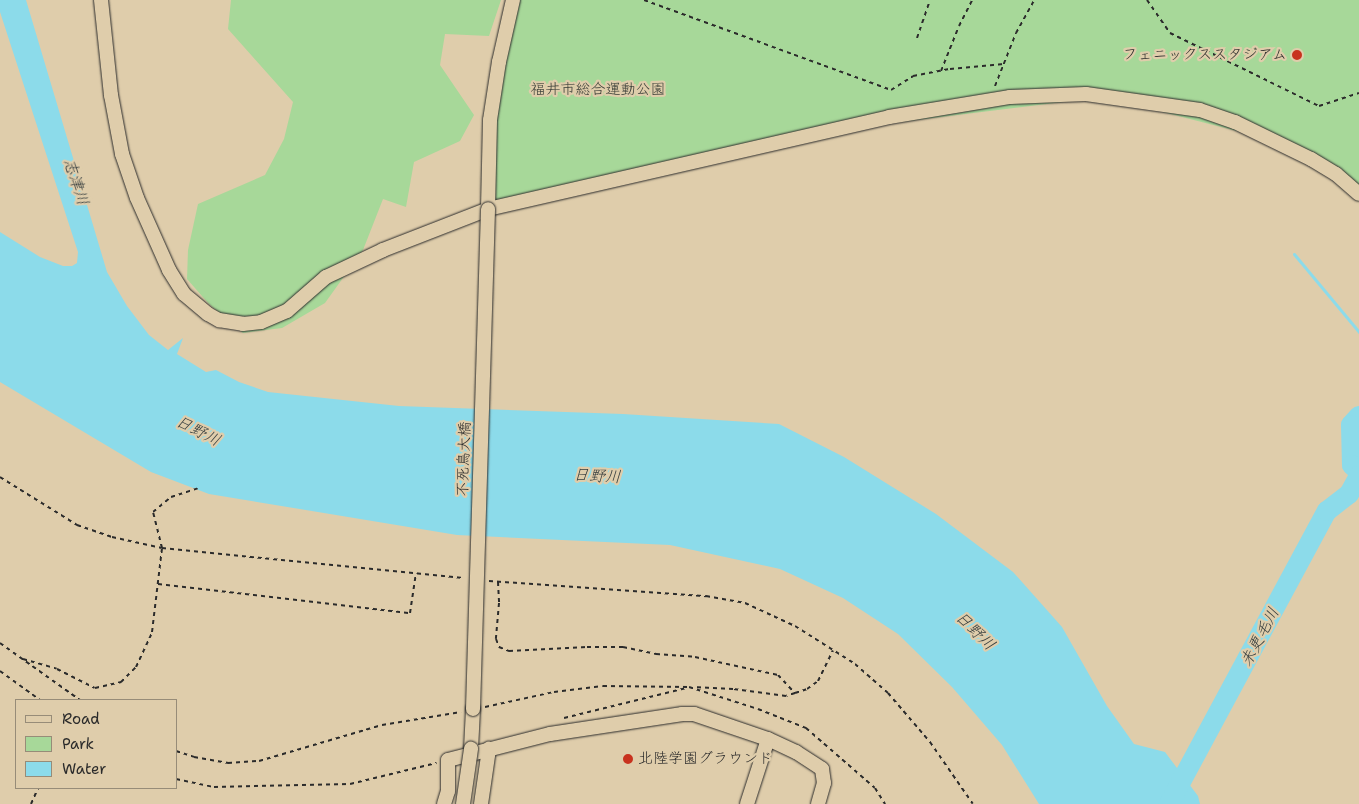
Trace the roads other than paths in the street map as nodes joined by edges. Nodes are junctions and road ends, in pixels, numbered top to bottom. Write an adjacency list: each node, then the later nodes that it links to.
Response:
1 (101, 0): 4 (street)
2 (513, 0): 4 (street, 不死鳥大橋)
3 (1359, 194): 4 (street)
4 (488, 209): 8 (street, 不死鳥大橋, bridge)
5 (768, 739): 6 (street); 10 (street); 11 (street)
6 (489, 749): 7 (street); 9 (street)
7 (444, 804)
8 (463, 804)
9 (481, 804)
10 (747, 804)
11 (818, 804)

